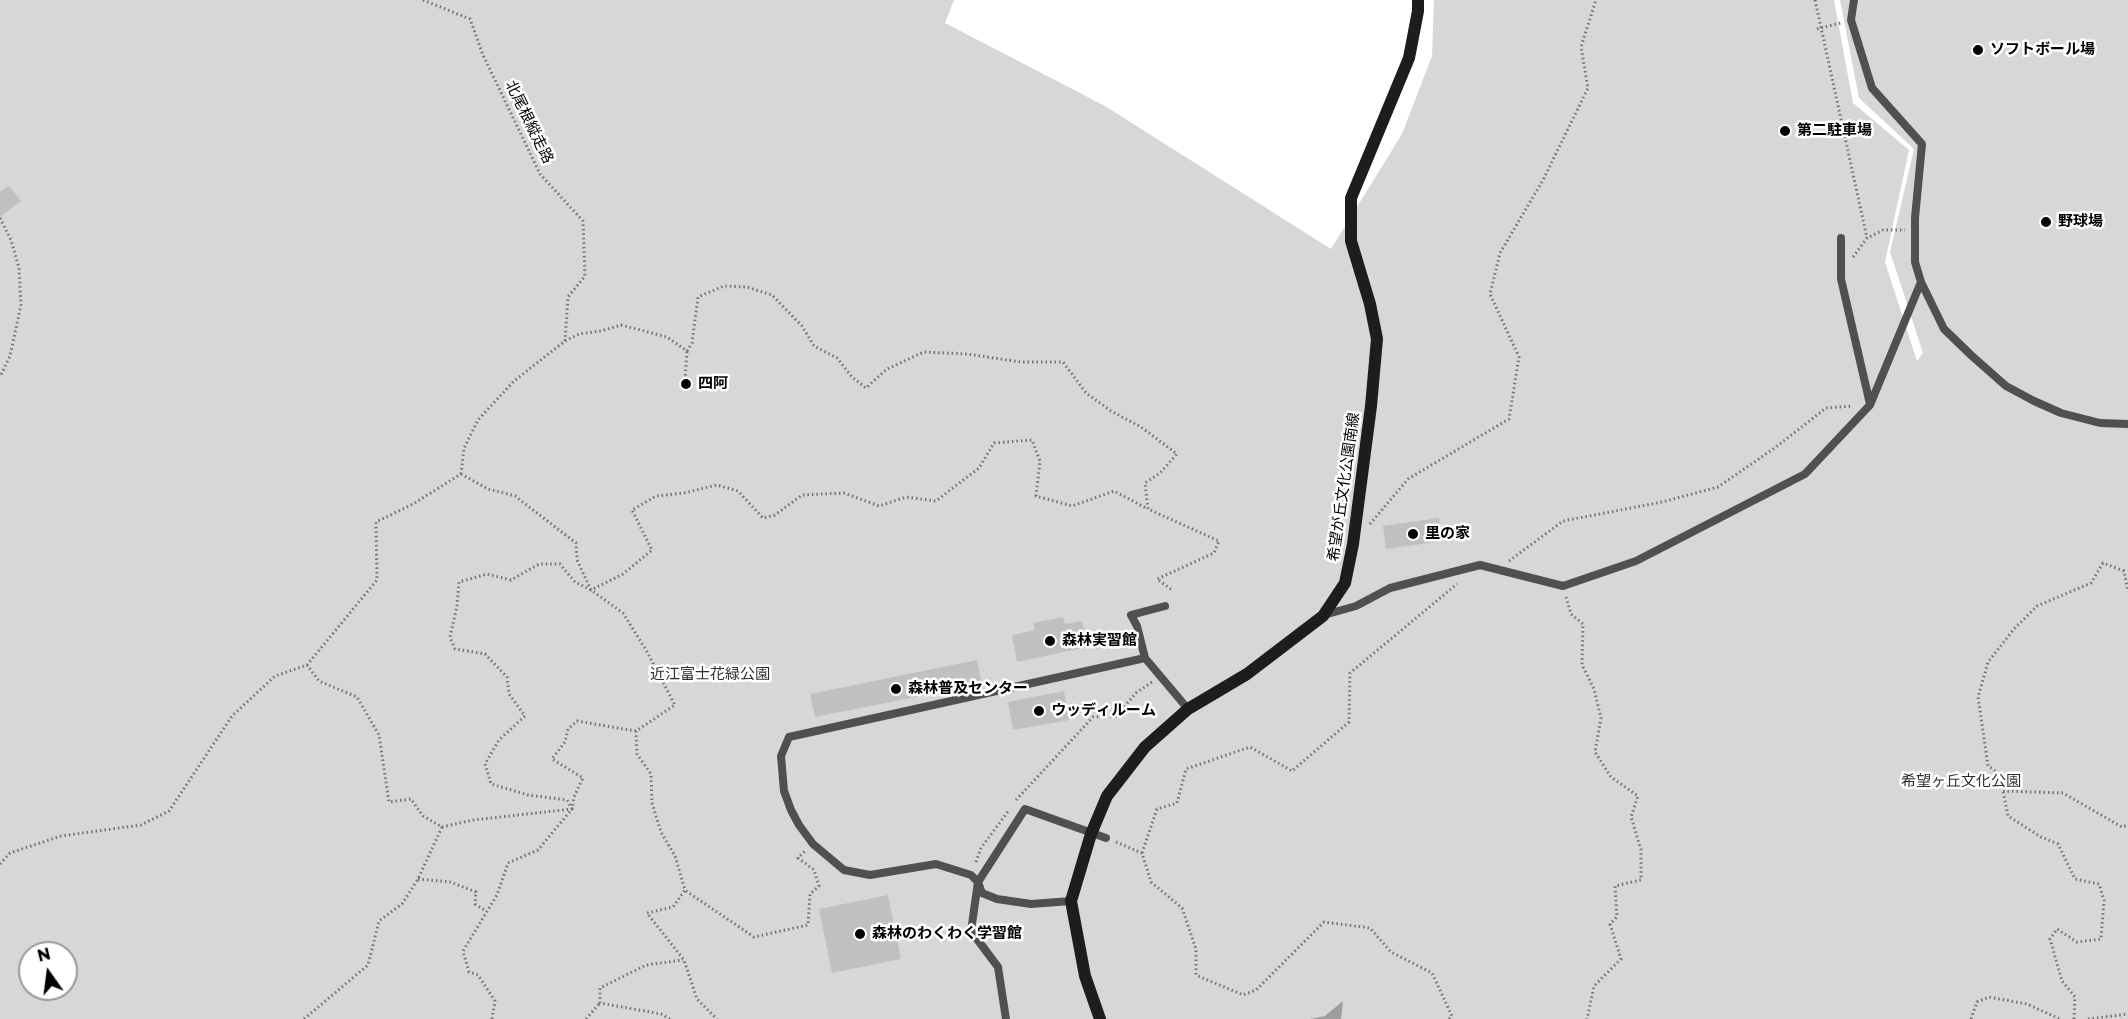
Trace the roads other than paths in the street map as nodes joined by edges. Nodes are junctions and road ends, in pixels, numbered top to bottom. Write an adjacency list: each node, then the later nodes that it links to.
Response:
1 (1418, 0): 8 (main road, 希望が丘文化公園南線)
2 (1854, 0): 4 (lane)
3 (1841, 238): 5 (lane)
4 (1921, 282): 5 (lane); 6 (lane)
5 (1870, 405): 8 (lane)
6 (2128, 424)
7 (1165, 606): 9 (lane)
8 (1323, 616): 10 (main road, 希望が丘文化公園南線)
9 (1145, 658): 10 (lane); 12 (lane)
10 (1188, 710): 13 (main road, 希望が丘文化公園南線)
11 (1106, 838): 12 (lane)
12 (978, 882): 13 (lane); 14 (lane)
13 (1071, 901): 15 (main road, 希望が丘文化公園南線)
14 (1006, 1019)
15 (1100, 1019)

